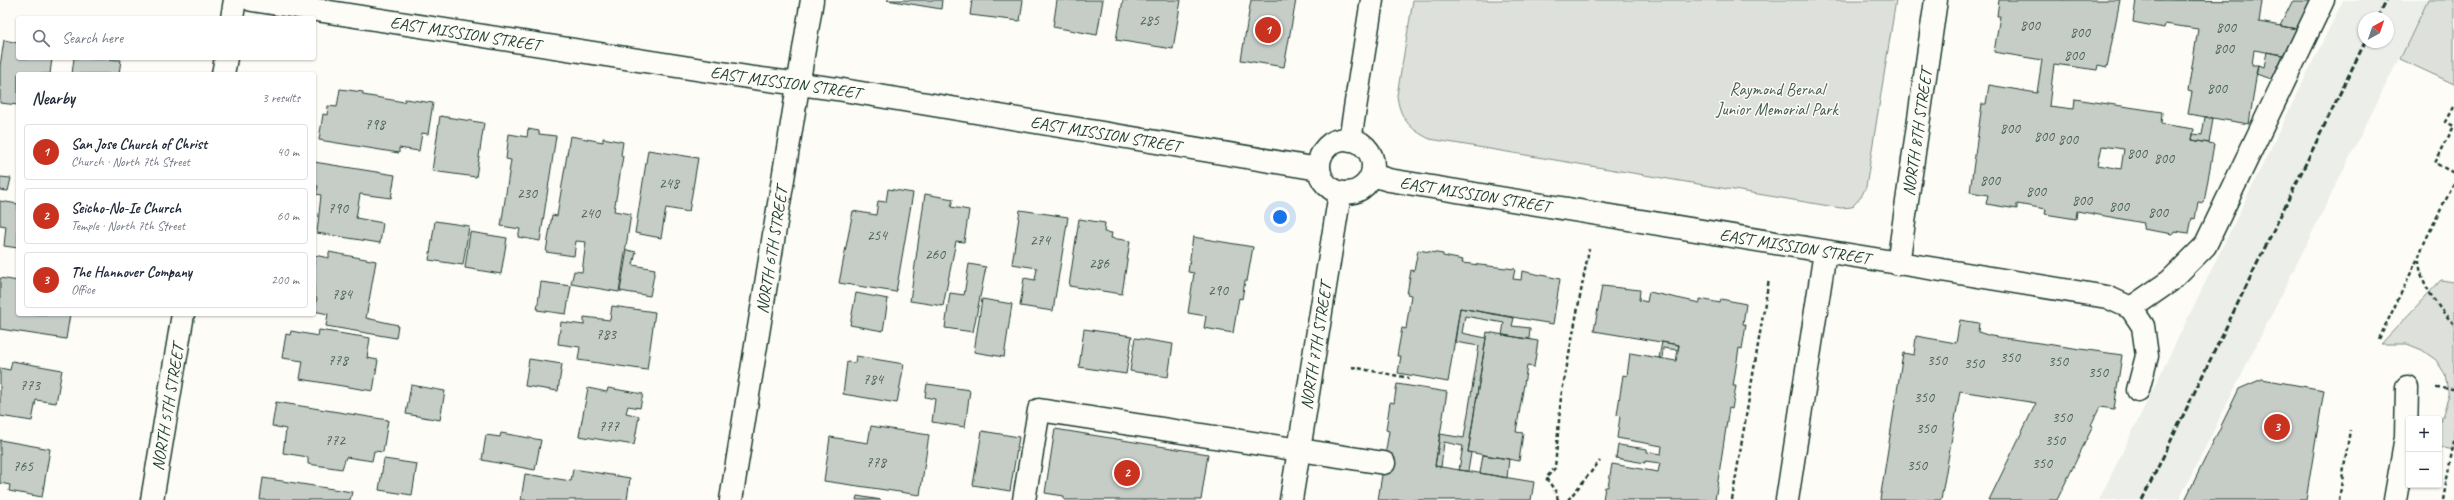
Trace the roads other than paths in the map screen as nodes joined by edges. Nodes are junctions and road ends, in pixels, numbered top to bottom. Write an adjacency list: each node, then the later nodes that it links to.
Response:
1 (235, 0): 7 (street)
2 (252, 0): 10 (street, EAST MISSION STREET)
3 (812, 0): 10 (street, NORTH 6TH STREET)
4 (1372, 0): 11 (street)
5 (1936, 0): 16 (street, NORTH 8TH STREET)
6 (2323, 0): 17 (street)
7 (232, 16)
8 (226, 60): 9 (street)
9 (223, 72)
10 (799, 85): 12 (street, EAST MISSION STREET); 24 (street, NORTH 6TH STREET)
11 (1350, 140): 12 (street); 13 (street)
12 (1319, 169): 14 (street)
13 (1372, 175): 14 (street); 15 (street, EAST MISSION STREET)
14 (1340, 193): 21 (street, NORTH 7TH STREET)
15 (1825, 252): 16 (street, EAST MISSION STREET); 27 (street)
16 (1898, 264): 17 (street, EAST MISSION STREET)
17 (2131, 308): 20 (street)
18 (183, 316): 23 (street, NORTH 5TH STREET)
19 (2407, 387): 28 (street)
20 (2138, 390)
21 (1299, 451): 22 (street); 25 (street); 26 (street, NORTH 7TH STREET)
22 (1384, 463)
23 (152, 500)
24 (732, 500)
25 (1024, 500)
26 (1291, 500)
27 (1787, 500)
28 (2395, 500)

